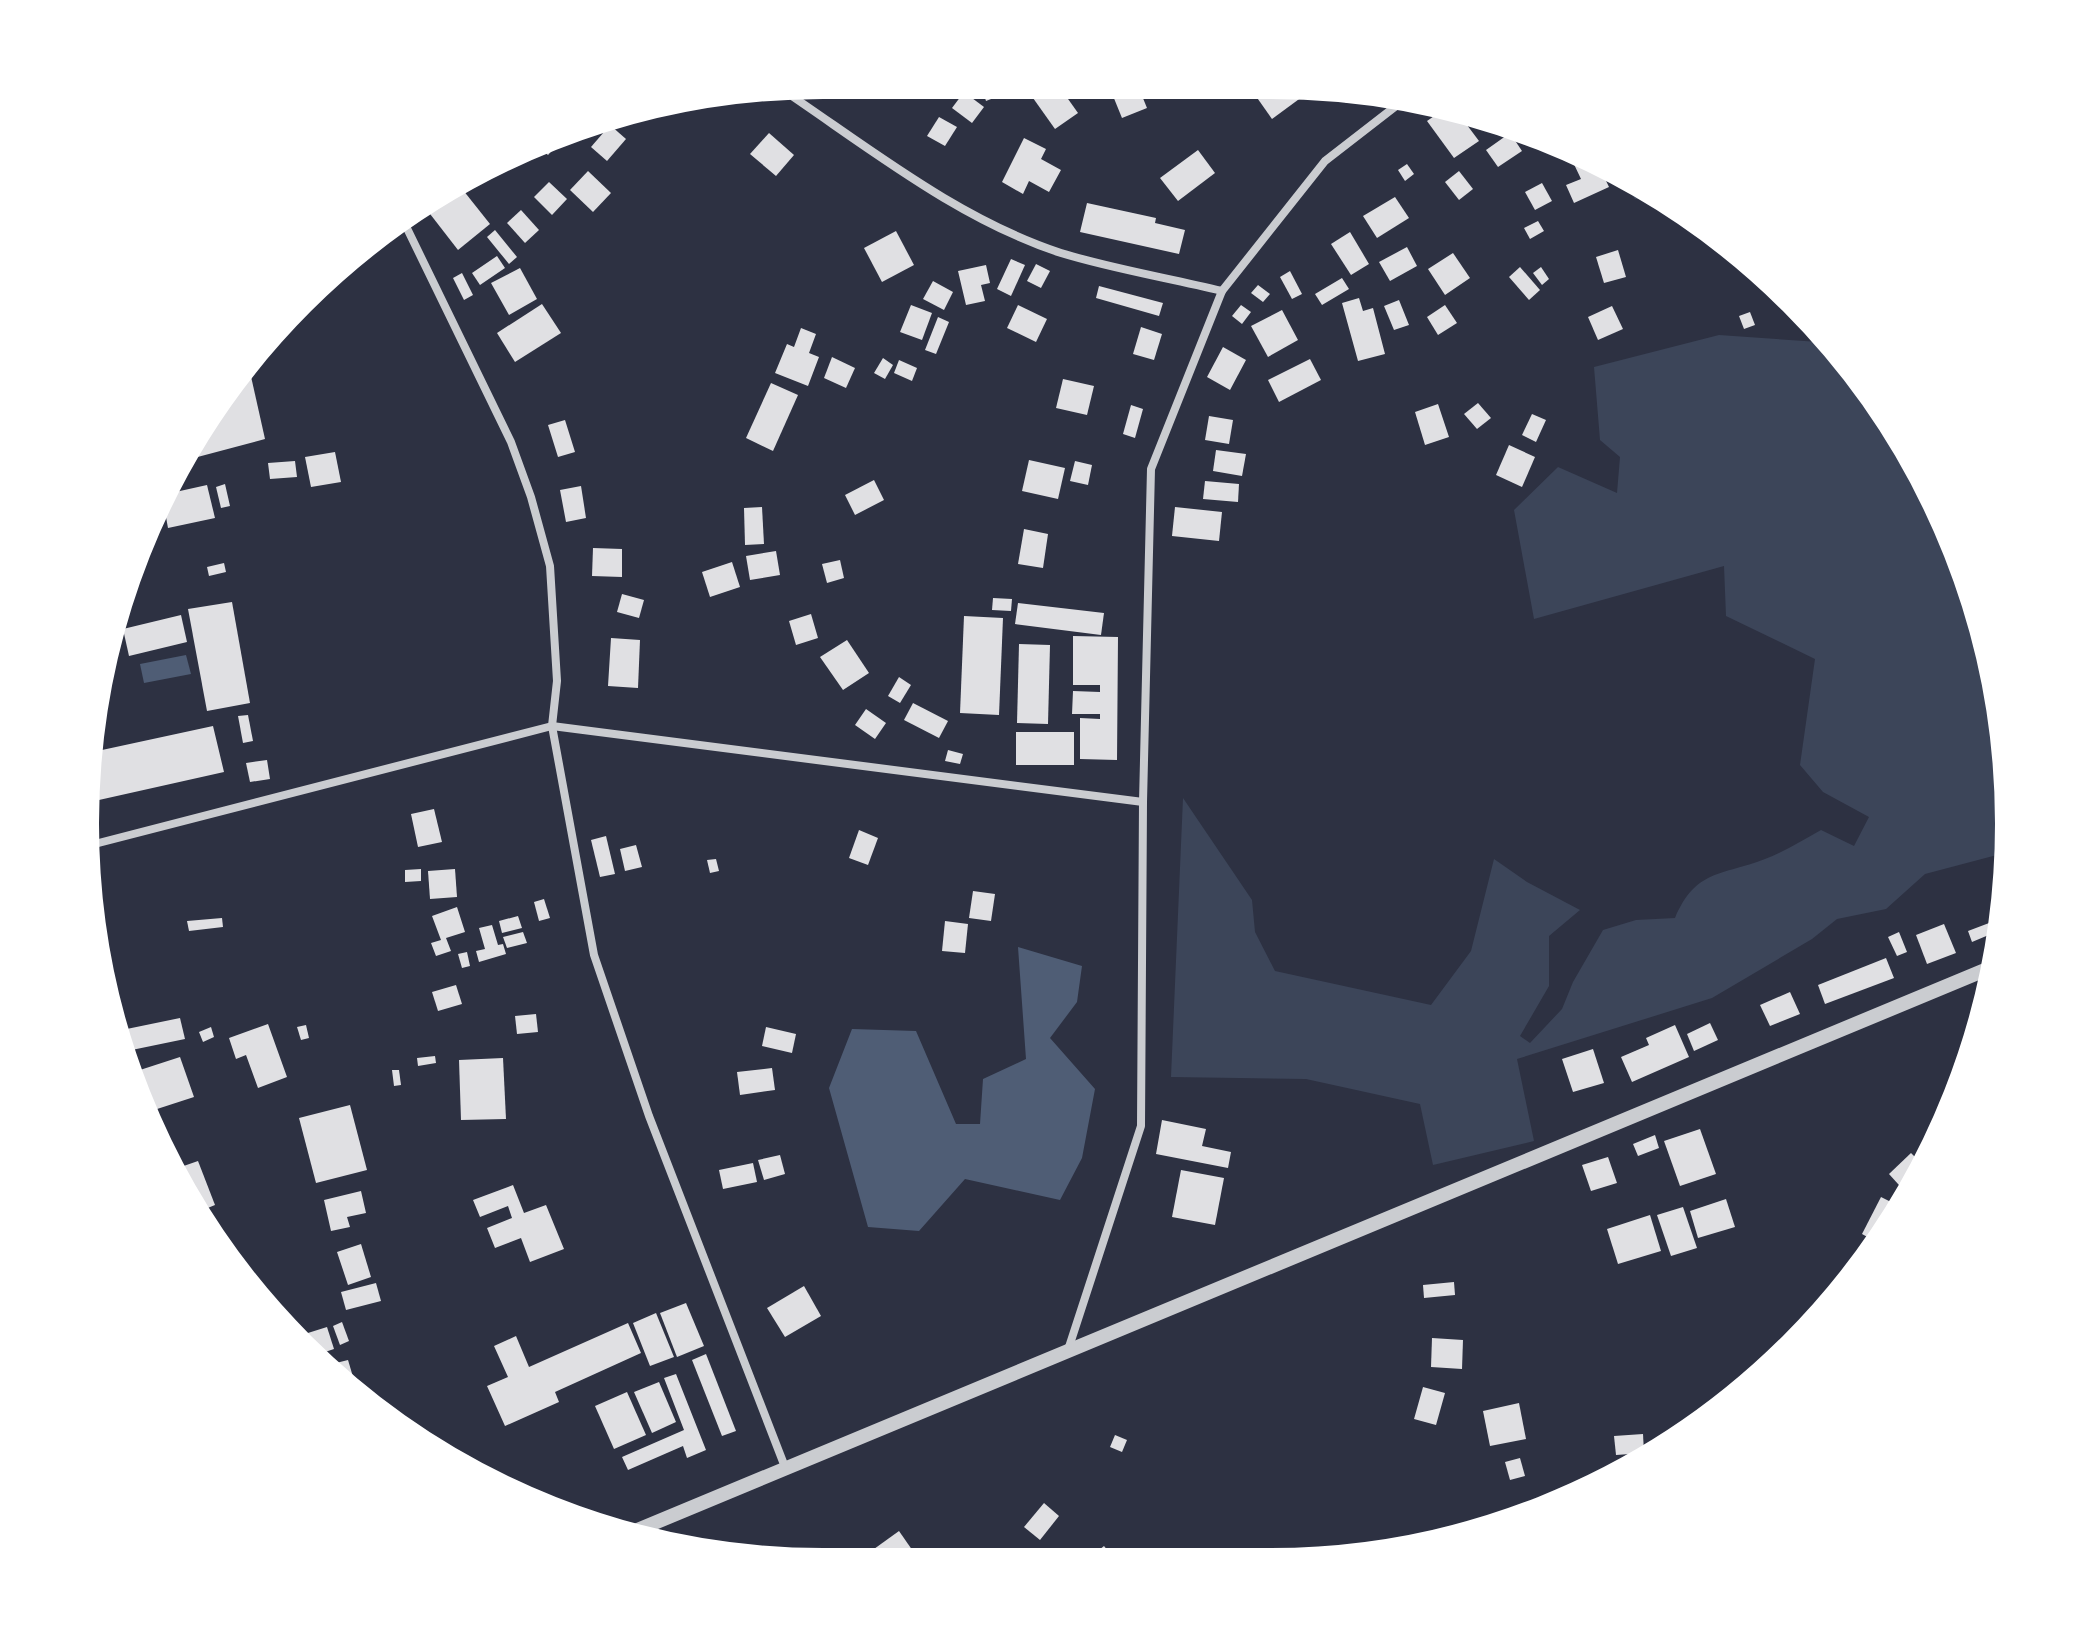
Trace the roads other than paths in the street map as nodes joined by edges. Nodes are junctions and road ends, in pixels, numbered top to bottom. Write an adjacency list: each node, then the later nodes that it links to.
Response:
1 (791, 95): 4 (street)
2 (1397, 105): 4 (street)
3 (406, 226): 5 (street)
4 (1222, 291): 6 (street)
5 (552, 726): 6 (street); 7 (street); 10 (street)
6 (1143, 802): 9 (street)
7 (95, 844)
8 (1985, 970): 9 (street)
9 (1067, 1352): 10 (street)
10 (785, 1467): 11 (street)
11 (639, 1529)

